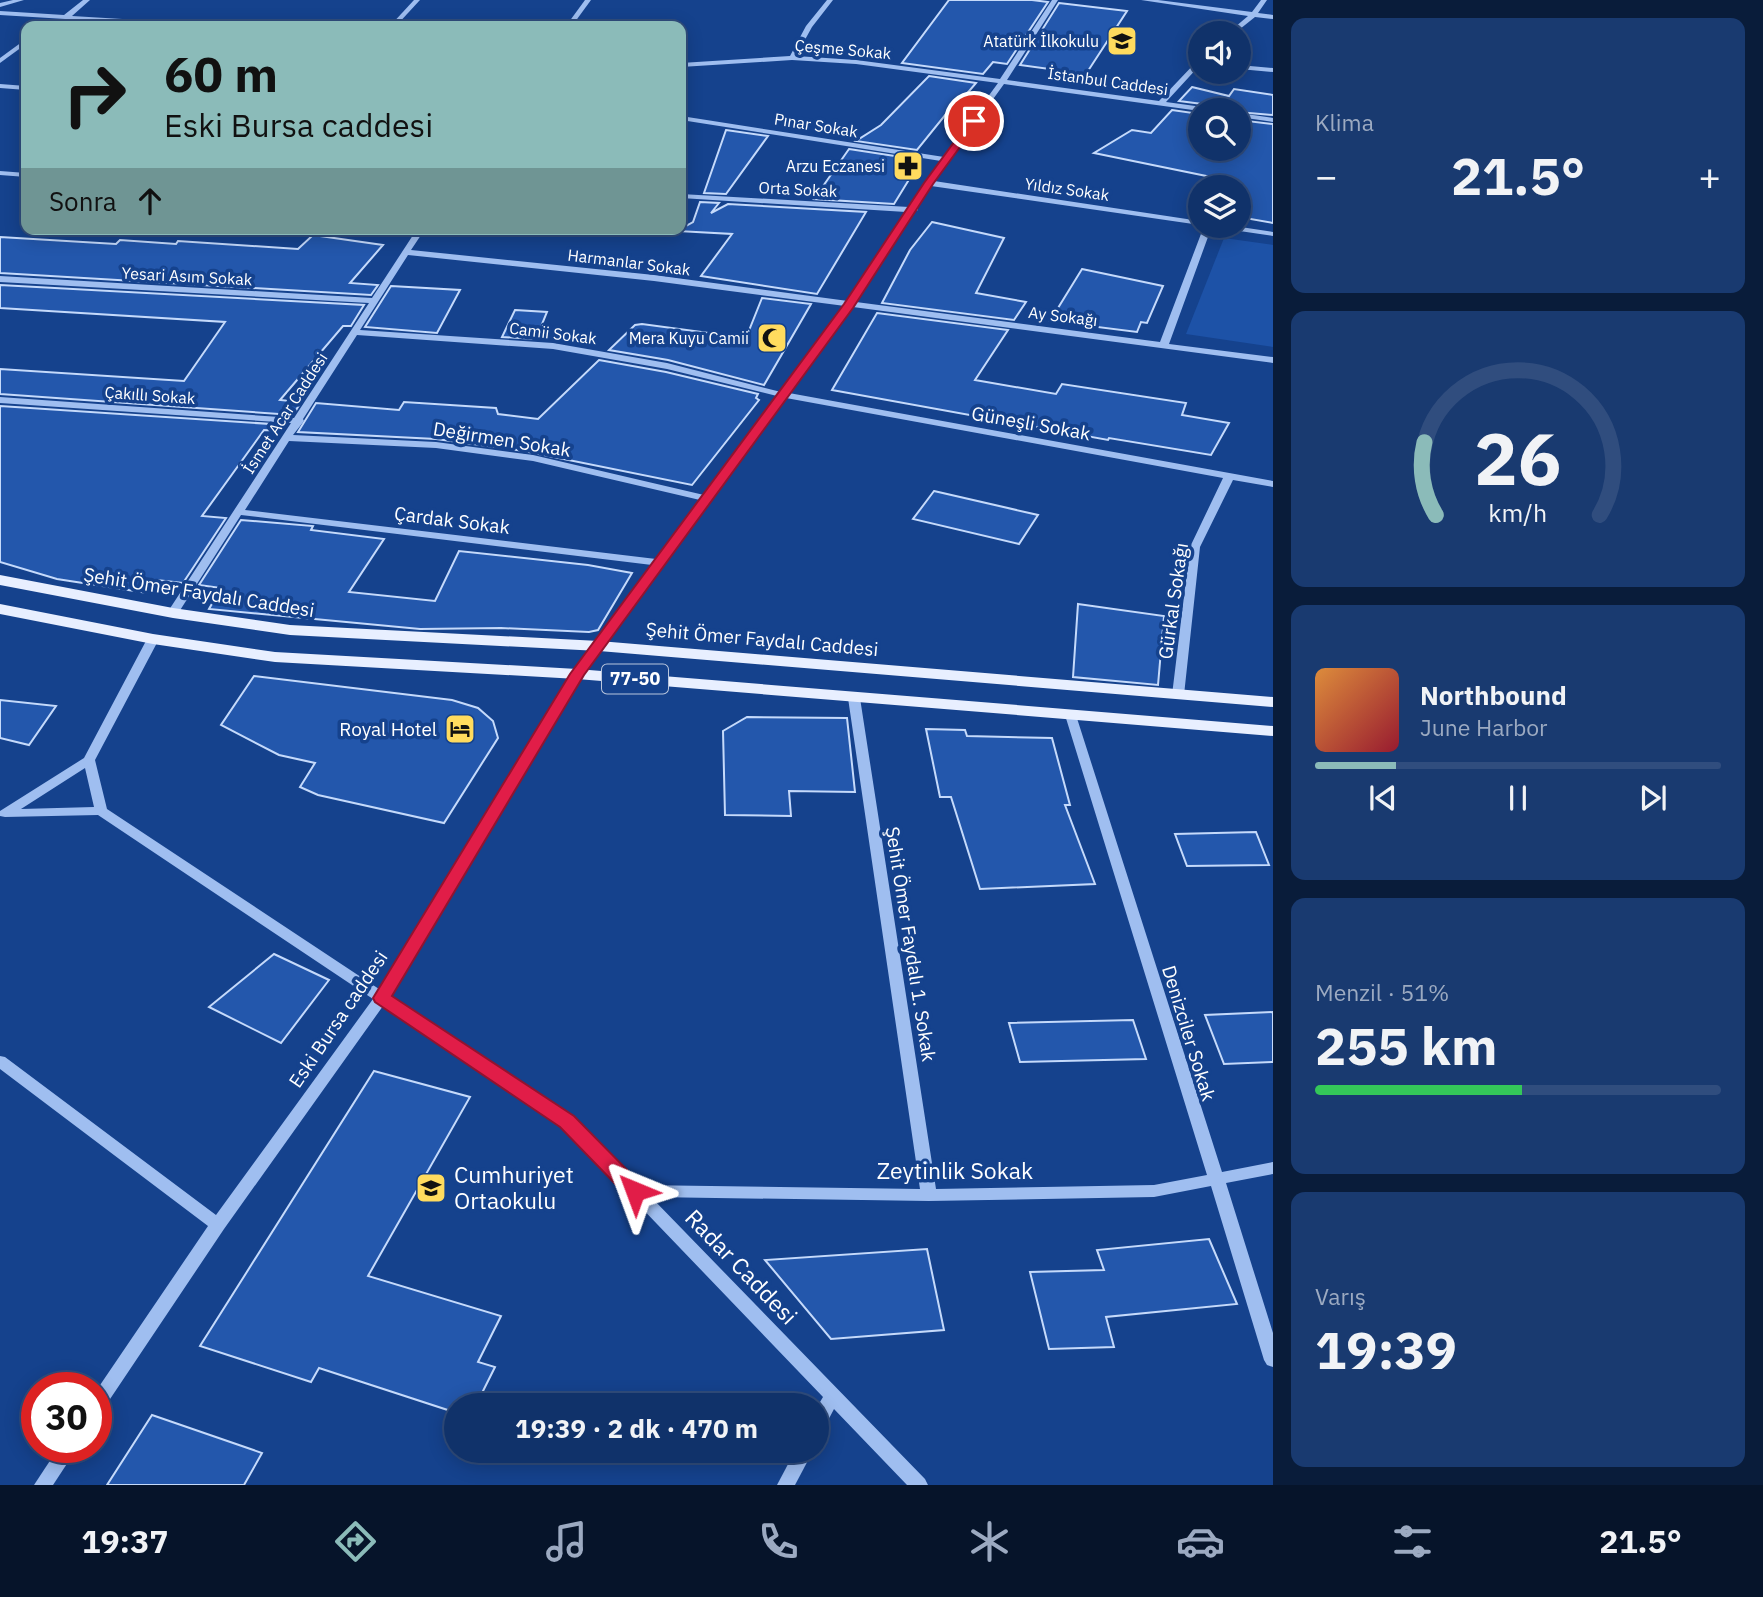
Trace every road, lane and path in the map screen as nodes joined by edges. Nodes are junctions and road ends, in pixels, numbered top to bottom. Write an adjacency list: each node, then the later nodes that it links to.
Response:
1 (21, 0): 9 (street)
2 (87, 0): 13 (street)
3 (418, 0): 17 (street)
4 (588, 0): 18 (street)
5 (830, 0): 21 (street)
6 (1055, 0): 27 (street, Eski Bursa caddesi)
7 (1144, 0): 11 (street)
8 (1264, 0): 11 (street)
9 (0, 5)
10 (0, 13): 12 (street)
11 (1254, 14): 14 (street); 19 (street)
12 (57, 17): 13 (street); 15 (street)
13 (66, 17): 16 (street)
14 (1273, 18)
15 (52, 21)
16 (128, 21)
17 (398, 21)
18 (573, 21)
19 (1246, 21)
20 (21, 45): 22 (street)
21 (792, 58): 23 (street, Çeşme Sokak); 27 (street, Çeşme Sokak)
22 (0, 61)
23 (686, 65)
24 (1251, 68): 25 (street)
25 (1273, 70)
26 (1188, 75): 30 (street)
27 (1002, 82): 30 (street, İstanbul Caddesi); 35 (street, Eski Bursa caddesi)
28 (0, 86): 29 (street)
29 (21, 88)
30 (1162, 103): 31 (street, İstanbul Caddesi)
31 (1188, 107)
32 (1251, 117): 34 (street)
33 (686, 119): 35 (street, Pınar Sokak)
34 (1273, 120)
35 (946, 160): 38 (street, Eski Bursa caddesi)
36 (0, 173): 37 (street)
37 (21, 175)
38 (929, 183): 40 (street, Eski Bursa caddesi); 41 (street, Yıldız Sokak)
39 (686, 196): 40 (street, Orta Sokak)
40 (914, 209): 49 (street, Eski Bursa caddesi)
41 (1188, 221)
42 (1251, 231): 43 (street)
43 (1273, 234)
44 (417, 235): 46 (street, İsmet Acar Caddesi)
45 (1204, 238): 51 (street)
46 (405, 252): 48 (street, İsmet Acar Caddesi); 49 (street, Harmanlar Sokak)
47 (0, 279): 48 (street, Yesari Asım Sokak)
48 (372, 301): 50 (street, İsmet Acar Caddesi)
49 (849, 306): 51 (street, Ay Sokağı); 53 (street, Eski Bursa caddesi)
50 (356, 332): 53 (street, Camii Sokak); 55 (street, İsmet Acar Caddesi)
51 (1164, 345): 52 (street, Ay Sokağı)
52 (1273, 360)
53 (783, 396): 57 (street, Güneşli Sokak); 59 (street, Eski Bursa caddesi)
54 (0, 400): 55 (street, Çakıllı Sokak)
55 (299, 421): 56 (street, İsmet Acar Caddesi)
56 (288, 438): 59 (street, Değirmen Sokak); 60 (street, İsmet Acar Caddesi)
57 (1229, 477): 58 (street, Güneşli Sokak); 68 (street, Gürkal Sokağı)
58 (1273, 484)
59 (707, 499): 61 (street, Eski Bursa caddesi)
60 (239, 512): 61 (street, Çardak Sokak); 64 (street, İsmet Acar Caddesi)
61 (660, 563): 66 (street, Eski Bursa caddesi)
62 (0, 580): 64 (main road, Şehit Ömer Faydalı Caddesi / 77-50)
63 (0, 609): 65 (main road, 77-50)
64 (173, 613): 65 (main road); 66 (main road, Şehit Ömer Faydalı Caddesi / 77-50)
65 (153, 639): 67 (main road, 77-50); 73 (street)
66 (600, 646): 67 (street, Eski Bursa caddesi); 68 (main road, Şehit Ömer Faydalı Caddesi / 77-50)
67 (577, 674): 69 (main road, 77-50); 76 (street, Eski Bursa caddesi)
68 (1178, 695): 70 (main road, Şehit Ömer Faydalı Caddesi / 77-50)
69 (854, 698): 71 (main road, 77-50); 81 (street, Şehit Ömer Faydalı 1. Sokak)
70 (1273, 702)
71 (1071, 715): 72 (main road, 77-50); 79 (street, Denizciler Sokak)
72 (1273, 731)
73 (89, 760): 74 (street); 75 (street)
74 (101, 811): 75 (street); 76 (street, Radar Caddesi)
75 (2, 814)
76 (382, 998): 80 (street, Radar Caddesi); 82 (street, Eski Bursa caddesi)
77 (0, 1061): 82 (street)
78 (1273, 1168): 79 (street, Zeytinlik Sokak)
79 (1215, 1181): 81 (street, Zeytinlik Sokak); 83 (street, Denizciler Sokak)
80 (635, 1191): 81 (street, Zeytinlik Sokak); 85 (street, Radar Caddesi)
81 (929, 1195)
82 (218, 1225): 84 (street, Eski Bursa caddesi)
83 (1273, 1360)
84 (112, 1382)
85 (833, 1395): 86 (street); 91 (street, Radar Caddesi)
86 (829, 1402)
87 (58, 1463): 89 (street)
88 (798, 1463): 90 (street)
89 (43, 1485)
90 (786, 1485)
91 (919, 1485)

